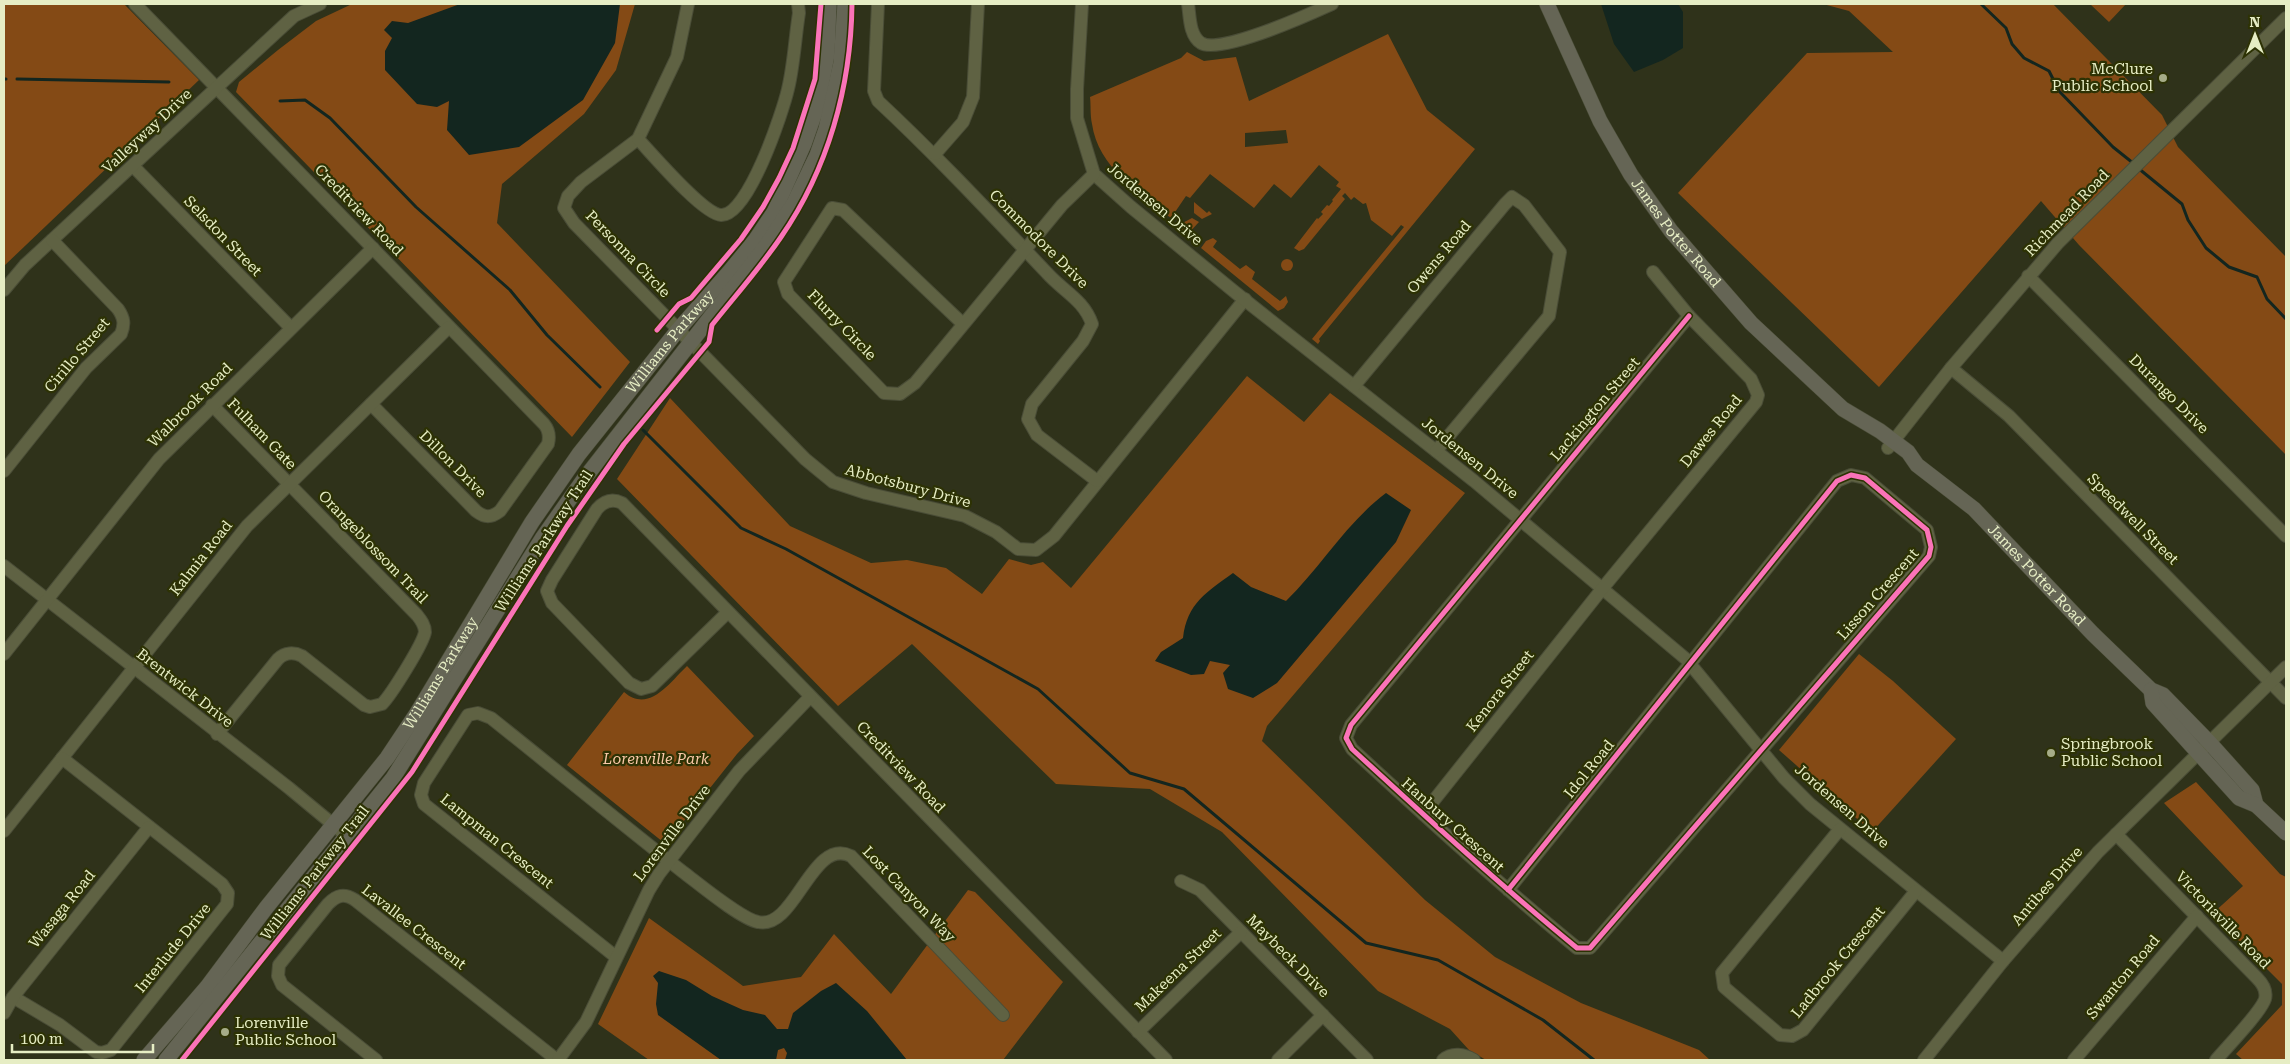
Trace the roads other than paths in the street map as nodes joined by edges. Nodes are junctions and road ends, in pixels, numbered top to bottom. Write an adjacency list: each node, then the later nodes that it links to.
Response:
1 (135, 4): 14 (street, Creditview Road)
2 (320, 4): 14 (street, Valleyway Drive)
3 (688, 4): 15 (street, Personna Circle)
4 (798, 4): 15 (street)
5 (829, 4): 30 (main road, Williams Parkway)
6 (845, 4): 31 (main road, Williams Parkway)
7 (878, 4): 16 (street, Commodore Drive)
8 (978, 4): 16 (street)
9 (1082, 4): 18 (street, Jordensen Drive)
10 (1188, 4): 11 (street)
11 (1332, 4)
12 (1547, 4): 37 (main road, James Potter Road)
13 (2286, 18): 23 (street, Richmead Road)
14 (218, 88): 17 (street, Valleyway Drive); 20 (street, Creditview Road)
15 (638, 139): 30 (street, Personna Circle)
16 (935, 154): 21 (street, Commodore Drive)
17 (133, 166): 19 (street, Valleyway Drive); 29 (street, Selsdon Street)
18 (1094, 174): 21 (street, Flurry Circle); 25 (street, Jordensen Drive)
19 (52, 240): 24 (street, Valleyway Drive); 39 (street, Cirillo Street)
20 (373, 248): 28 (street, Creditview Road); 29 (street, Walbrook Road)
21 (1025, 250): 27 (street, Flurry Circle); 40 (street, Commodore Drive)
22 (1653, 272): 26 (street, Dawes Road)
23 (2028, 276): 32 (street, Richmead Road); 43 (street, Durango Drive)
24 (4, 290)
25 (1245, 299): 33 (street, Jordensen Drive); 40 (street, Abbotsbury Drive)
26 (1688, 316): 42 (street, Lackington Street); 45 (street, Dawes Road)
27 (963, 324): 27 (street, Flurry Circle)
28 (450, 327): 34 (street, Kalmia Road); 36 (street, Creditview Road)
29 (291, 328): 35 (street, Walbrook Road)
30 (678, 330): 31 (street, Abbotsbury Drive); 60 (main road, Williams Parkway)
31 (690, 342): 40 (street, Abbotsbury Drive); 66 (main road, Williams Parkway)
32 (1951, 368): 37 (street, Richmead Road); 52 (street, Speedwell Street)
33 (1354, 386): 38 (street, Jordensen Drive); 38 (street, Owens Road)
34 (371, 404): 36 (street, Dillon Drive); 41 (street, Kalmia Road)
35 (212, 405): 41 (street, Fulham Gate); 46 (street, Walbrook Road)
36 (548, 444)
37 (1891, 445): 56 (main road, James Potter Road)
38 (1436, 451): 42 (street, Jordensen Drive)
39 (4, 471)
40 (1097, 481)
41 (289, 485): 51 (street, Kalmia Road); 55 (street, Orangeblossom Trail)
42 (1520, 519): 45 (street, Jordensen Drive); 59 (street, Hanbury Crescent)
43 (2286, 536)
44 (4, 566): 46 (street, Brentwick Drive)
45 (1602, 589): 49 (street, Jordensen Drive); 59 (street, Kenora Street)
46 (47, 600): 48 (street, Walbrook Road); 51 (street, Brentwick Drive)
47 (728, 612): 47 (street, Creditview Road); 53 (street, Creditview Road)
48 (4, 654)
49 (1689, 663): 57 (street, Jordensen Drive); 57 (street, Lisson Crescent); 69 (street, Idol Road)
50 (2286, 667): 52 (street, Antibes Drive)
51 (134, 668): 55 (street, Brentwick Drive); 58 (street, Kalmia Road)
52 (2270, 681): 54 (street, Speedwell Street); 56 (street, Antibes Drive)
53 (810, 696): 67 (street, Lorenville Drive); 79 (street, Creditview Road)
54 (2286, 698)
55 (217, 734): 60 (street, Brentwick Drive)
56 (2205, 746): 64 (main road, James Potter Road); 65 (street, Antibes Drive)
57 (1760, 749): 62 (street, Jordensen Drive); 69 (street, Hanbury Crescent)
58 (62, 758): 61 (street, Interlude Drive); 63 (street, Kalmia Road)
59 (1423, 814): 69 (street, Hanbury Crescent)
60 (333, 825): 66 (street, Brentwick Drive); 80 (main road, Williams Parkway)
61 (148, 827): 75 (street, Wasaga Road); 75 (street, Interlude Drive)
62 (1840, 829): 70 (street, Jordensen Drive); 70 (street, Ladbrook Crescent)
63 (4, 831)
64 (2286, 833)
65 (2116, 834): 71 (street, Victoriaville Road); 74 (street, Antibes Drive)
66 (347, 836): 81 (main road, Williams Parkway)
67 (669, 860): 73 (street, Lorenville Drive); 73 (street, Lampman Crescent); 77 (street, Lost Canyon Way)
68 (1181, 880): 72 (street, Maybeck Drive)
69 (1508, 890)
70 (1916, 891): 74 (street, Jordensen Drive)
71 (2197, 916): 90 (street, Swanton Road); 91 (street, Victoriaville Road)
72 (1240, 932): 78 (street, Maybeck Drive); 79 (street, Makeena Street)
73 (616, 957): 83 (street, Lorenville Drive)
74 (2003, 961): 89 (street, Antibes Drive)
75 (12, 997): 76 (street, Wasaga Road)
76 (4, 1013)
77 (1003, 1015)
78 (1323, 1015): 85 (street); 86 (street, Maybeck Drive)
79 (1138, 1032): 84 (street, Creditview Road)
80 (144, 1060)
81 (166, 1060)
82 (376, 1060): 83 (street, Lavallee Crescent)
83 (557, 1060)
84 (1166, 1060)
85 (1278, 1060)
86 (1367, 1060)
87 (1442, 1060): 88 (street)
88 (1474, 1060)
89 (1924, 1060)
90 (2074, 1060)
91 (2216, 1060)

